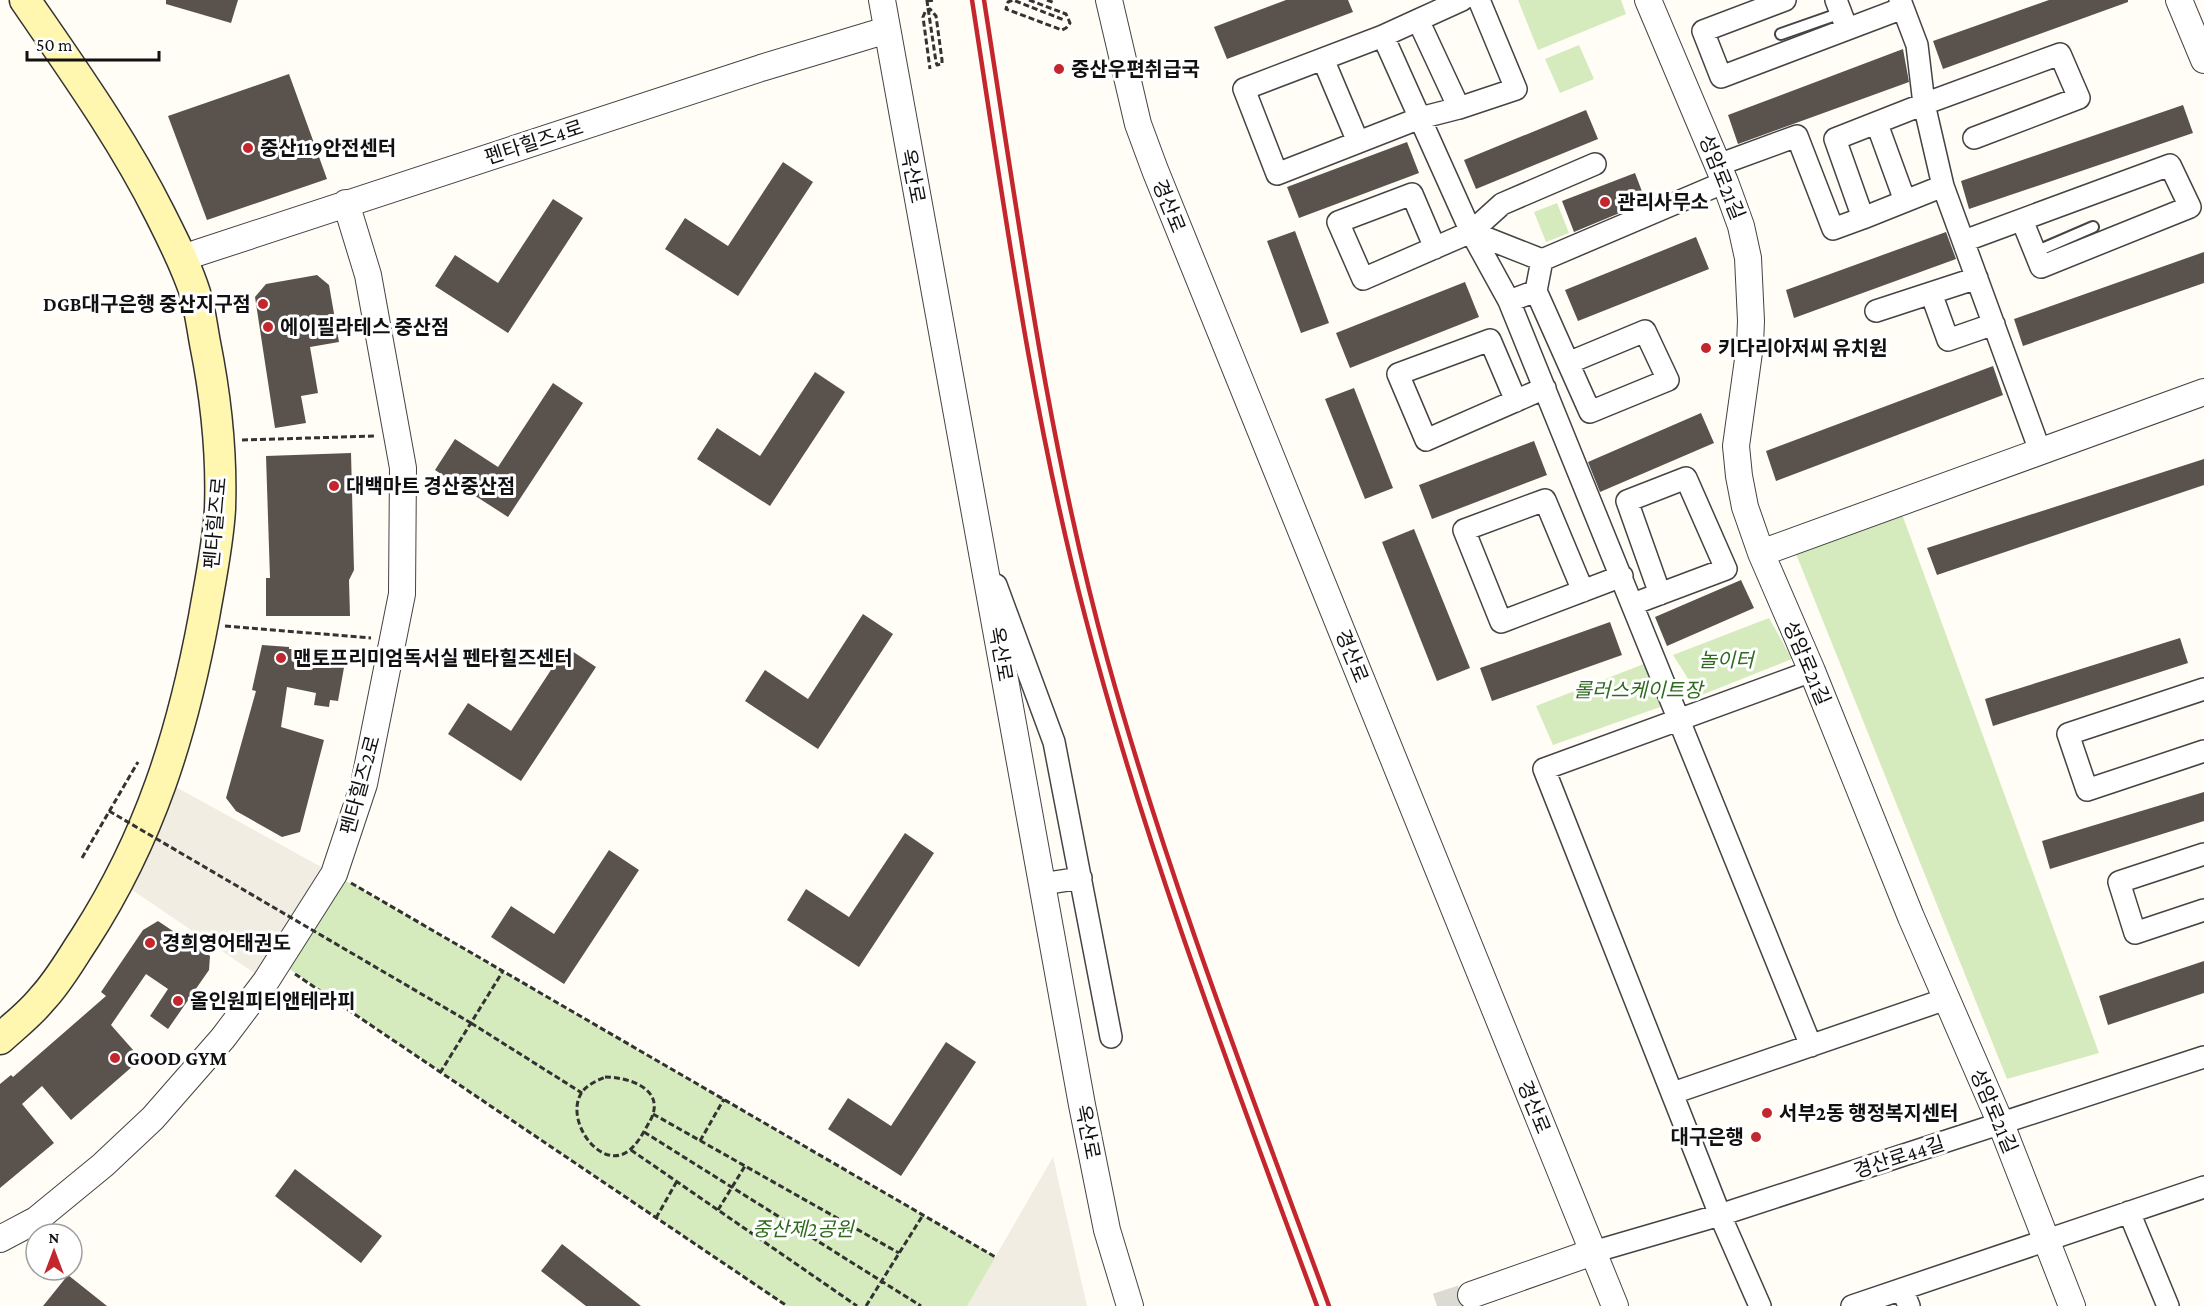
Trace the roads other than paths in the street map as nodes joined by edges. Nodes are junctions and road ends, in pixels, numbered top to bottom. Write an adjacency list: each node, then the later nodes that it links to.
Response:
1 (25, 0): 35 (main road, 펜타힐즈로)
2 (882, 0): 12 (street, 옥산로)
3 (1109, 0): 74 (street, 경산로)
4 (1462, 0): 11 (street)
5 (1479, 0): 18 (street)
6 (1648, 0): 24 (street, 성암로21길)
7 (1785, 0): 10 (street)
8 (2179, 0): 16 (street)
9 (1901, 4): 10 (street); 17 (street)
10 (1841, 14): 13 (lane)
11 (1418, 20): 14 (street); 18 (street)
12 (887, 30): 27 (street, 펜타힐즈4로); 48 (street, 옥산로)
13 (1781, 34)
14 (1383, 36): 15 (street); 19 (street)
15 (1323, 59): 22 (street); 22 (street)
16 (2204, 60)
17 (1924, 104): 20 (street); 21 (street); 25 (street)
18 (1459, 108): 19 (street)
19 (1420, 118): 22 (street); 31 (street)
20 (1877, 124): 26 (street); 28 (street)
21 (1974, 138)
22 (1358, 142)
23 (1594, 164): 31 (street)
24 (1722, 174): 28 (street); 36 (street); 49 (street, 성암로21길)
25 (1943, 186): 26 (street); 32 (street)
26 (1905, 201): 28 (street)
27 (346, 203): 35 (street, 펜타힐즈4로); 72 (street, 펜타힐즈2로)
28 (1863, 218)
29 (2022, 220): 32 (street); 34 (street); 34 (street)
30 (2093, 227): 34 (lane)
31 (1471, 232): 33 (street); 36 (street); 40 (street)
32 (1964, 241): 37 (street)
33 (1436, 248): 33 (street)
34 (2035, 252)
35 (182, 258): 64 (main road, 펜타힐즈로)
36 (1542, 260): 38 (street)
37 (1977, 278): 39 (street); 42 (street)
38 (1536, 291): 40 (street); 43 (street)
39 (1931, 293): 41 (street); 42 (street)
40 (1509, 301): 44 (street)
41 (1876, 311)
42 (1994, 324): 47 (street)
43 (1568, 363): 43 (street)
44 (1545, 388): 46 (street); 50 (street)
45 (2204, 392): 47 (street)
46 (1516, 400): 46 (street)
47 (2040, 451): 49 (street)
48 (981, 545): 59 (street); 60 (street, 옥산로)
49 (1761, 553): 54 (street, 성암로21길)
50 (1622, 576): 51 (street); 53 (street)
51 (1583, 591): 51 (street)
52 (1660, 594): 52 (street); 53 (street)
53 (1633, 604): 56 (street)
54 (1812, 671): 56 (street); 62 (street, 성암로21길)
55 (2204, 689): 57 (street)
56 (1680, 719): 65 (street); 67 (street)
57 (2204, 751)
58 (2204, 854): 61 (street)
59 (1081, 878): 60 (street); 63 (street)
60 (1042, 884): 77 (street, 옥산로)
61 (2204, 910)
62 (1946, 999): 65 (street); 68 (street, 성암로21길)
63 (1111, 1037)
64 (0, 1039)
65 (1811, 1046): 67 (street)
66 (2204, 1057): 68 (street, 경산로44길)
67 (1673, 1093): 71 (street)
68 (2001, 1124): 71 (street, 경산로44길); 73 (street, 성암로21길)
69 (2204, 1187): 70 (street)
70 (2129, 1212): 73 (street); 82 (street)
71 (1720, 1215): 74 (street, 경산로44길); 79 (street)
72 (0, 1239)
73 (2046, 1240): 76 (street); 81 (street, 성암로21길)
74 (1593, 1252): 75 (street); 78 (street, 경산로)
75 (1471, 1295)
76 (1905, 1297): 80 (street)
77 (1130, 1306)
78 (1615, 1306)
79 (1760, 1306)
80 (1852, 1306)
81 (2072, 1306)
82 (2168, 1306)

